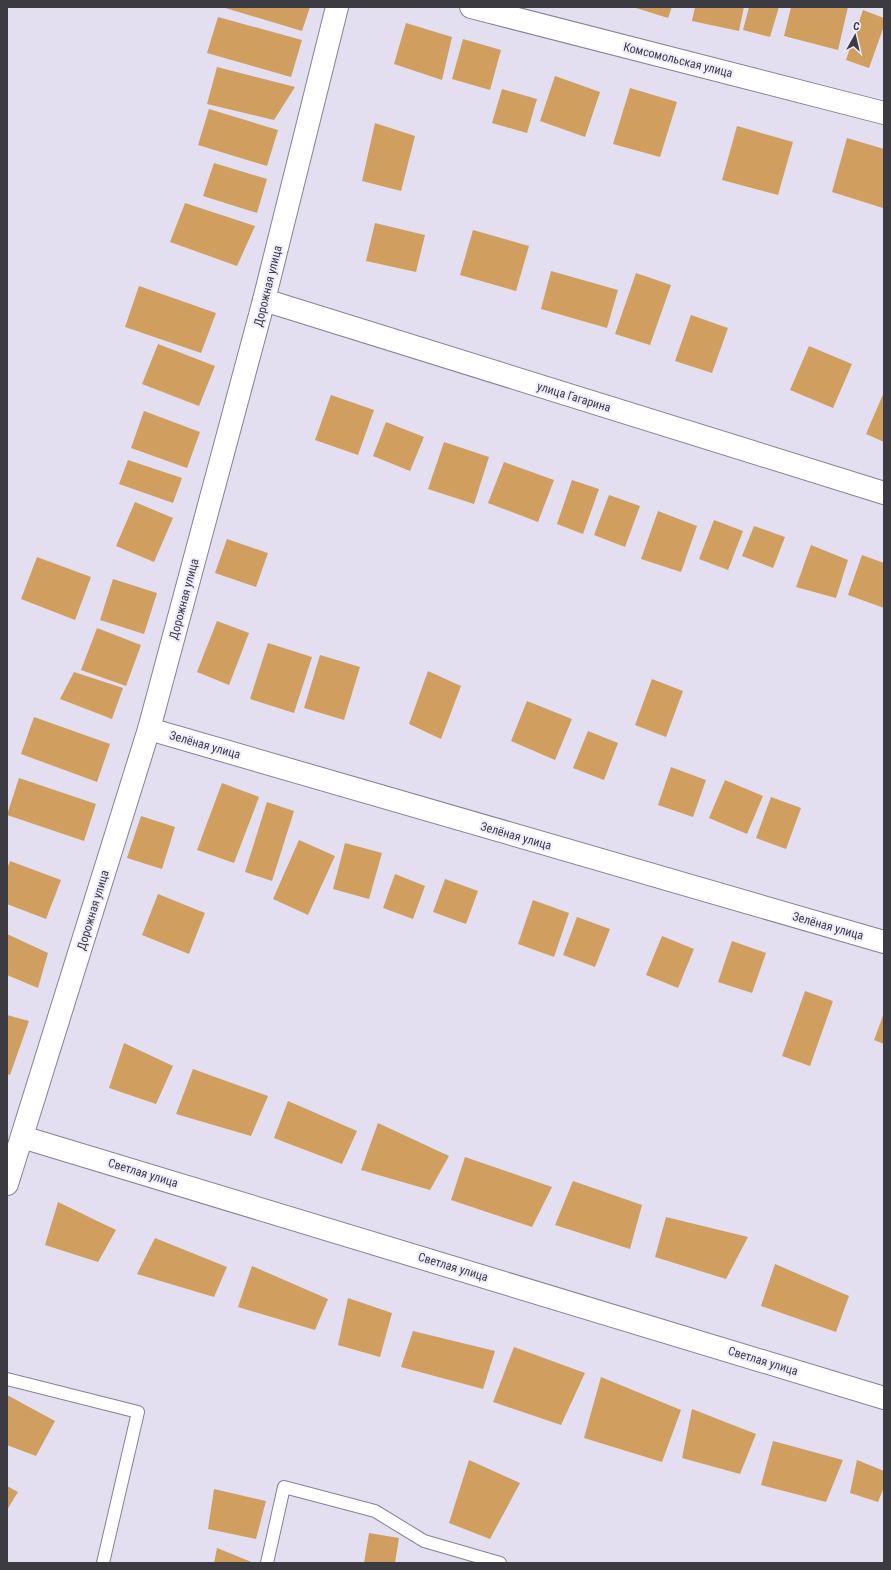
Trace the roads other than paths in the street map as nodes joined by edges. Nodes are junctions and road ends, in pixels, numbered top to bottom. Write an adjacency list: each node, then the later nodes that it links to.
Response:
1 (337, 7): 4 (street, Дорожная улица)
2 (472, 7): 3 (street, Комсомольская улица)
3 (884, 113)
4 (264, 300): 5 (street, улица Гагарина); 6 (street, Дорожная улица)
5 (884, 493)
6 (149, 729): 7 (street, Зелёная улица); 8 (street, Дорожная улица)
7 (884, 942)
8 (22, 1137): 9 (street, Дорожная улица); 11 (street, Светлая улица)
9 (7, 1184)
10 (7, 1379): 12 (lane)
11 (884, 1398)
12 (103, 1563)
13 (267, 1563): 14 (lane)
14 (500, 1563)

